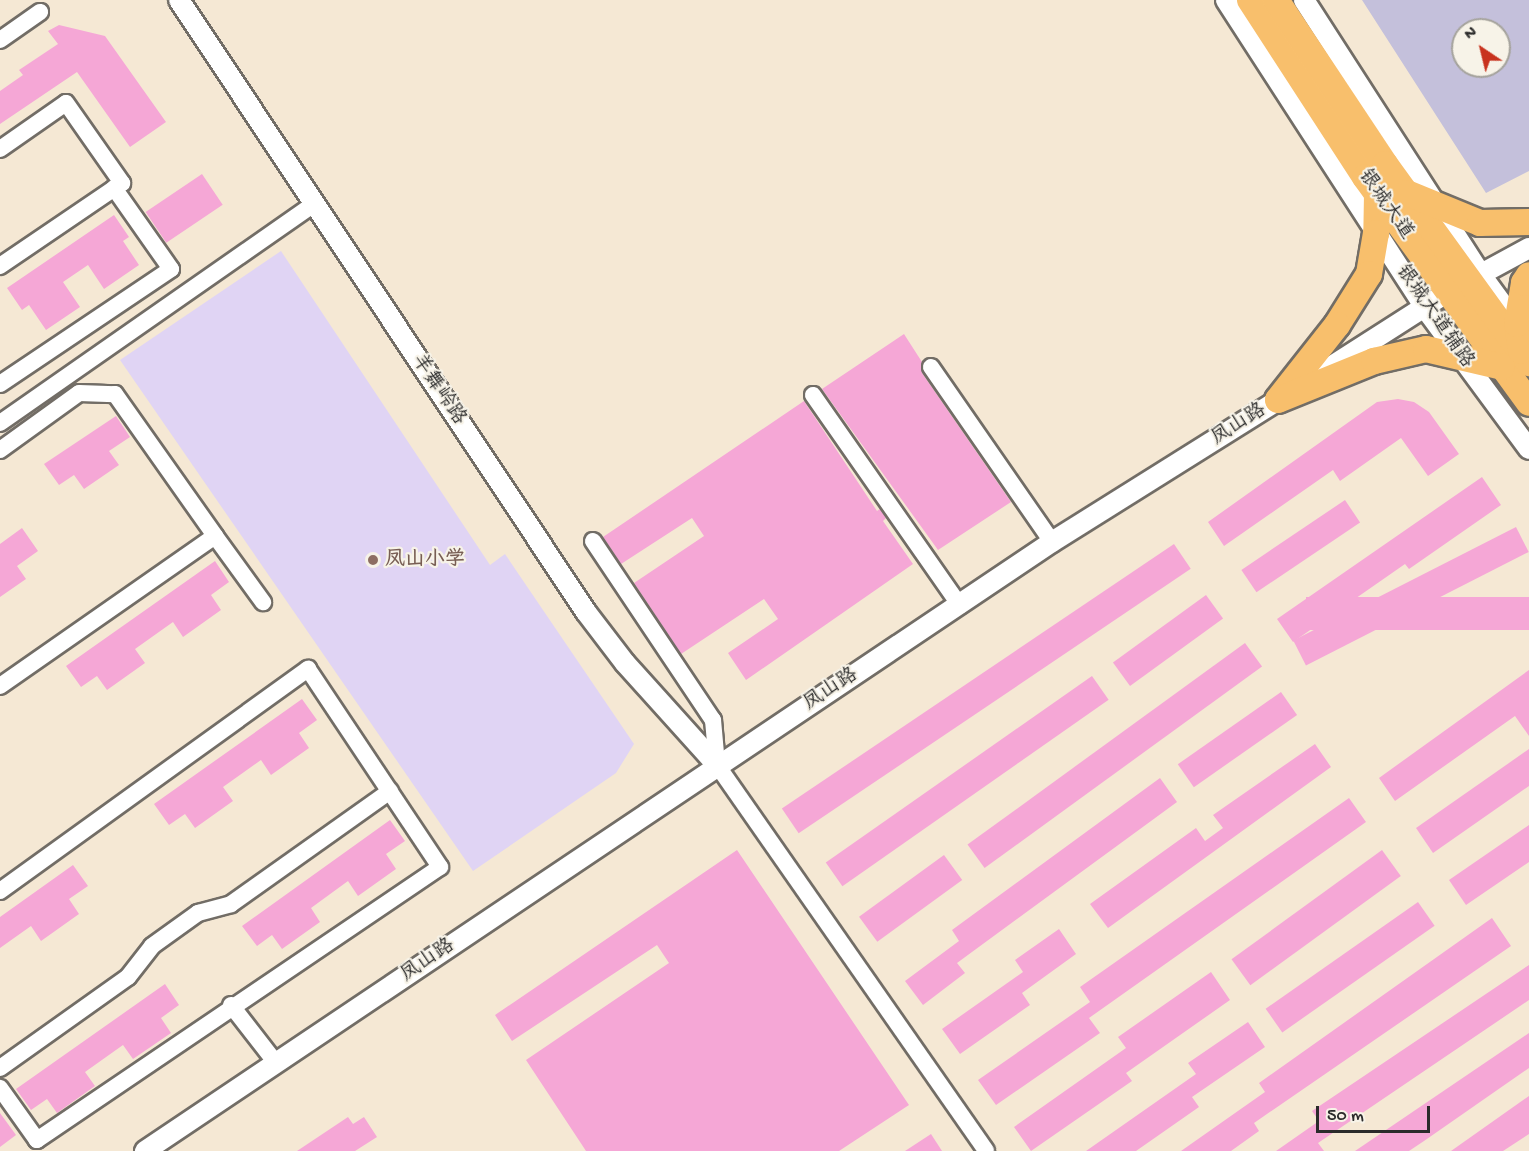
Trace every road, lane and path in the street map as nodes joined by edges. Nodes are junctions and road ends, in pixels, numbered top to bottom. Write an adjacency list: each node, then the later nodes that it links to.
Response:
1 (179, 0): 12 (street, 羊舞岭路)
2 (1226, 0): 15 (street, 银城大道辅路)
3 (1251, 0): 11 (main road, 银城大道)
4 (1276, 0): 10 (main road, 银城大道)
5 (1304, 0): 13 (street)
6 (40, 12): 7 (street)
7 (0, 40)
8 (0, 149): 9 (street)
9 (114, 188): 17 (street); 24 (street)
10 (1405, 193): 13 (main road); 19 (main road, 银城大道)
11 (1377, 194): 15 (main road); 19 (main road, 银城大道)
12 (314, 204): 28 (street); 37 (street, 羊舞岭路)
13 (1437, 208): 14 (main road); 19 (street)
14 (1529, 222)
15 (1376, 233): 20 (street, 银城大道辅路); 26 (main road)
16 (1529, 248): 19 (street, 凤山路)
17 (0, 266)
18 (1529, 275): 21 (main road)
19 (1466, 283): 20 (street, 凤山路); 21 (main road, 银城大道)
20 (1425, 308): 22 (street, 银城大道辅路); 26 (street, 凤山路)
21 (1520, 349): 22 (main road); 27 (main road, 银城大道)
22 (1462, 359): 26 (main road); 29 (street, 银城大道辅路)
23 (931, 367): 33 (street)
24 (0, 384)
25 (813, 395): 35 (street)
26 (1278, 400): 33 (street, 凤山路)
27 (1529, 403)
28 (0, 423)
29 (1529, 449)
30 (0, 450): 31 (street)
31 (215, 536): 34 (street); 36 (street)
32 (593, 541): 37 (street)
33 (1052, 542): 35 (street, 凤山路)
34 (263, 602)
35 (960, 606): 37 (street, 凤山路)
36 (0, 686)
37 (717, 765): 41 (street, 凤山路); 45 (street)
38 (390, 791): 39 (street); 40 (street); 42 (street)
39 (0, 891)
40 (231, 1005): 41 (street); 43 (street)
41 (276, 1063): 44 (street, 凤山路)
42 (0, 1068)
43 (0, 1088)
44 (145, 1151)
45 (986, 1151)

